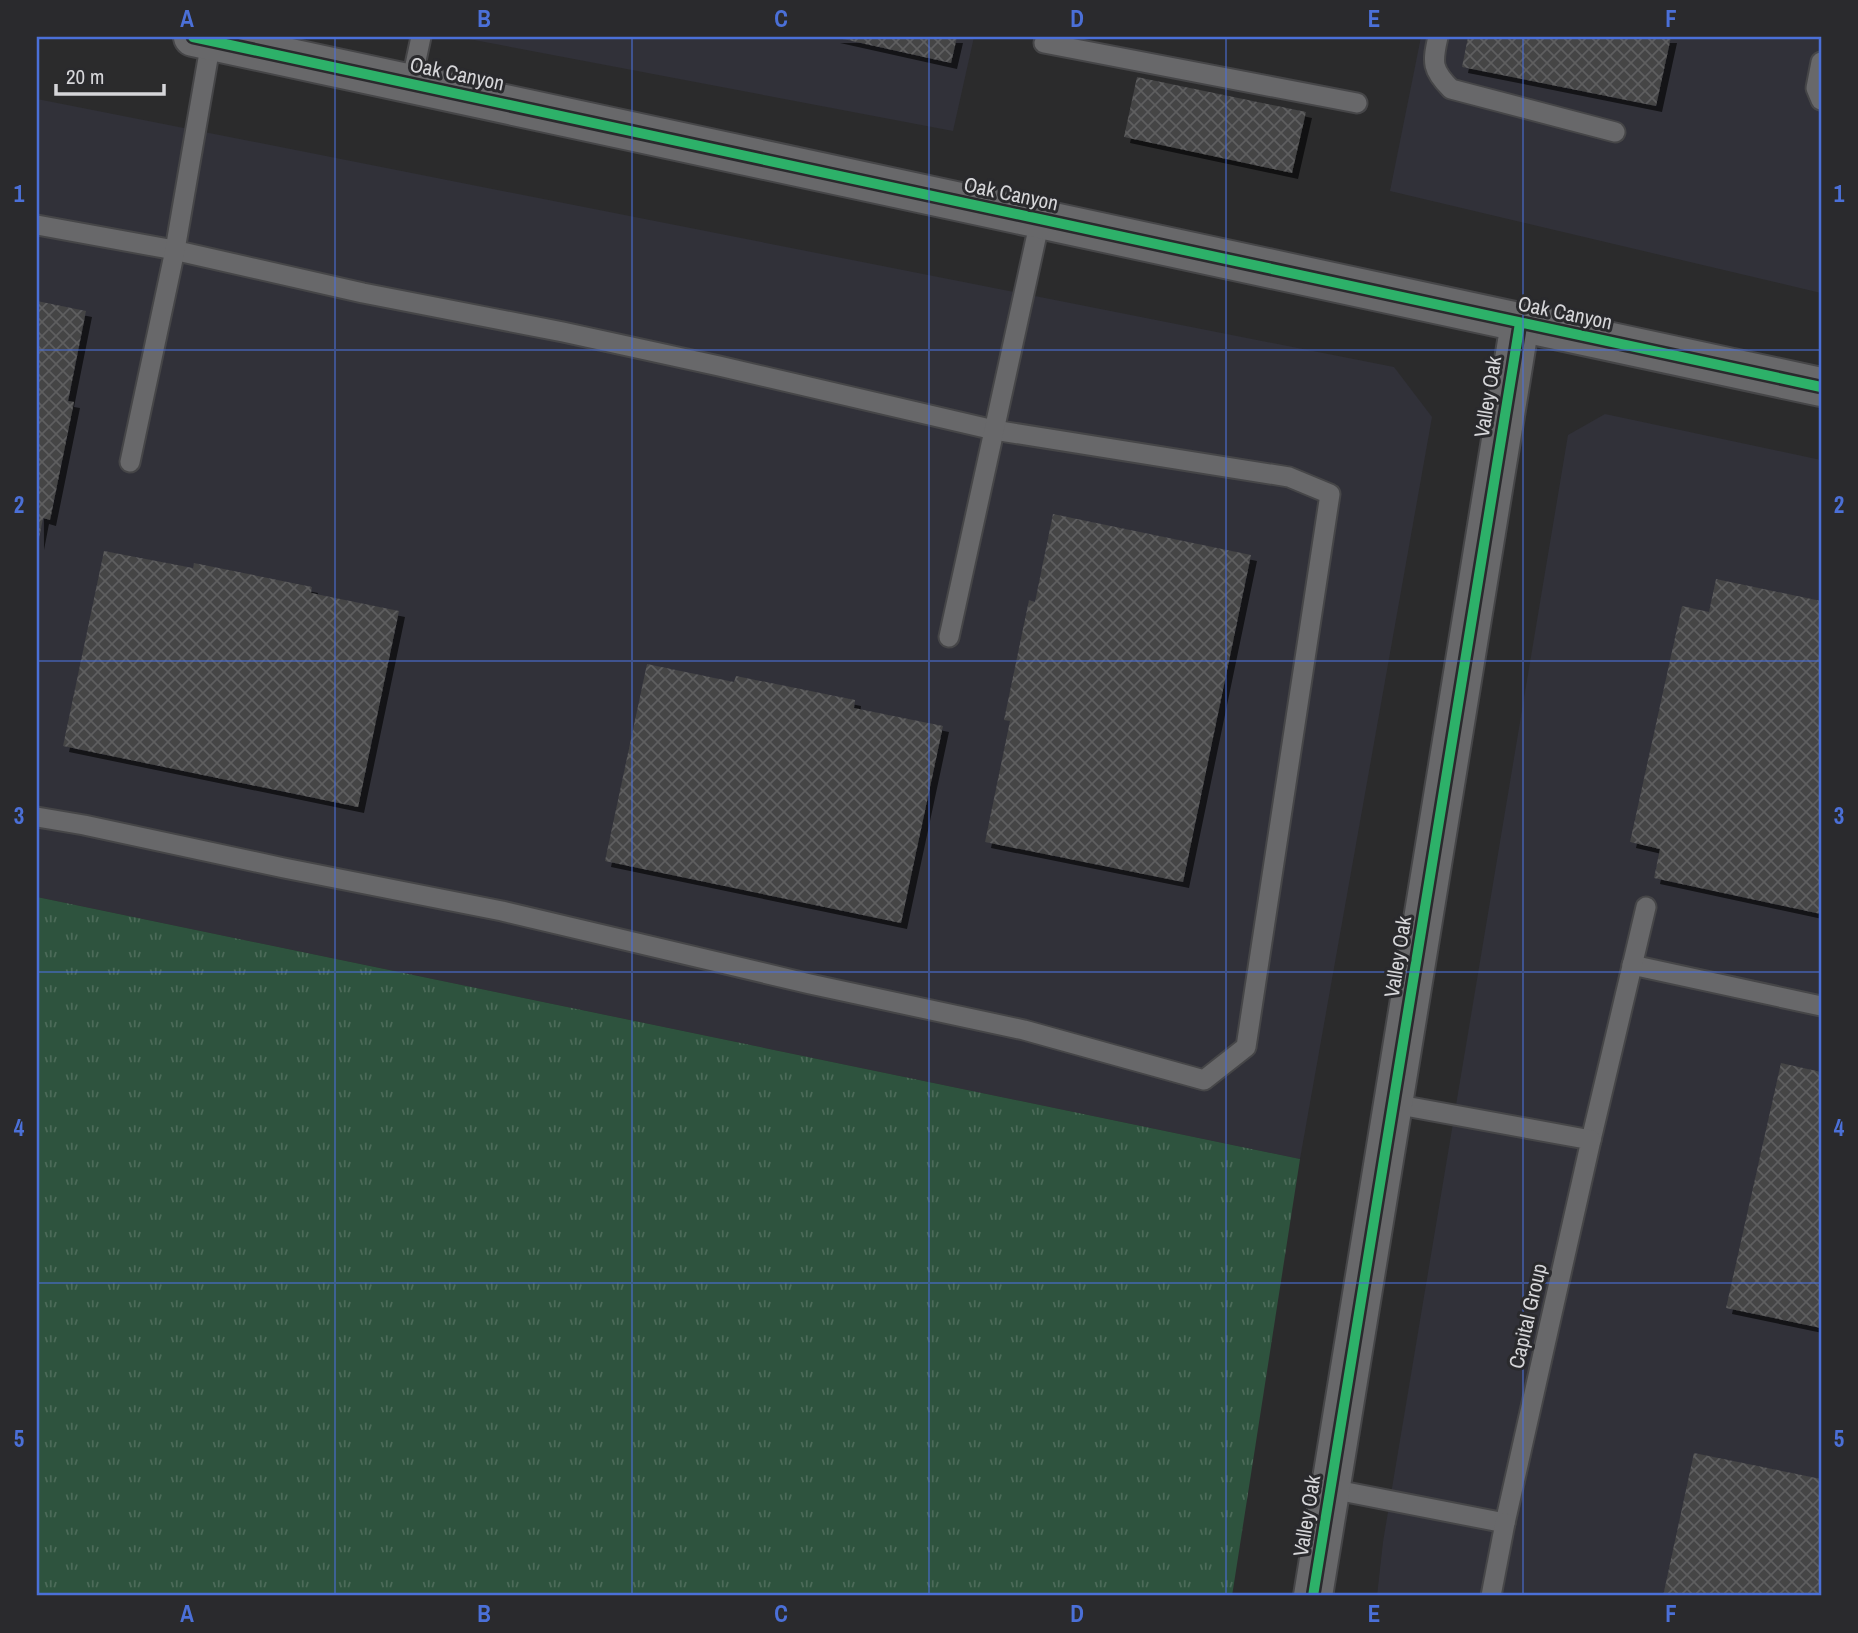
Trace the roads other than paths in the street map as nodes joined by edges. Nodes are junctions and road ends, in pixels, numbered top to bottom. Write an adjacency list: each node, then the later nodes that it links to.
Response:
1 (421, 37): 6 (lane)
2 (1438, 37): 9 (lane)
3 (202, 39): 6 (street, Oak Canyon); 12 (lane)
4 (1044, 43): 8 (lane)
5 (1821, 62): 7 (lane)
6 (411, 84): 10 (street, Oak Canyon)
7 (1821, 100)
8 (1357, 103)
9 (1615, 132)
10 (1040, 220): 13 (street, Oak Canyon); 15 (lane)
11 (37, 225): 12 (lane)
12 (175, 250): 15 (lane); 16 (lane)
13 (1520, 323): 14 (street, Oak Canyon); 22 (street, Valley Oak)
14 (1821, 387)
15 (994, 430): 17 (lane); 18 (lane)
16 (130, 462)
17 (948, 637)
18 (37, 817)
19 (1646, 907): 20 (lane, Capital Group)
20 (1632, 965): 21 (lane); 23 (lane, Capital Group)
21 (1821, 1006)
22 (1394, 1104): 23 (lane); 24 (street, Valley Oak)
23 (1591, 1140): 25 (lane, Capital Group)
24 (1331, 1489): 25 (lane); 26 (street, Valley Oak)
25 (1505, 1523): 27 (lane, Capital Group)
26 (1313, 1596)
27 (1491, 1596)

